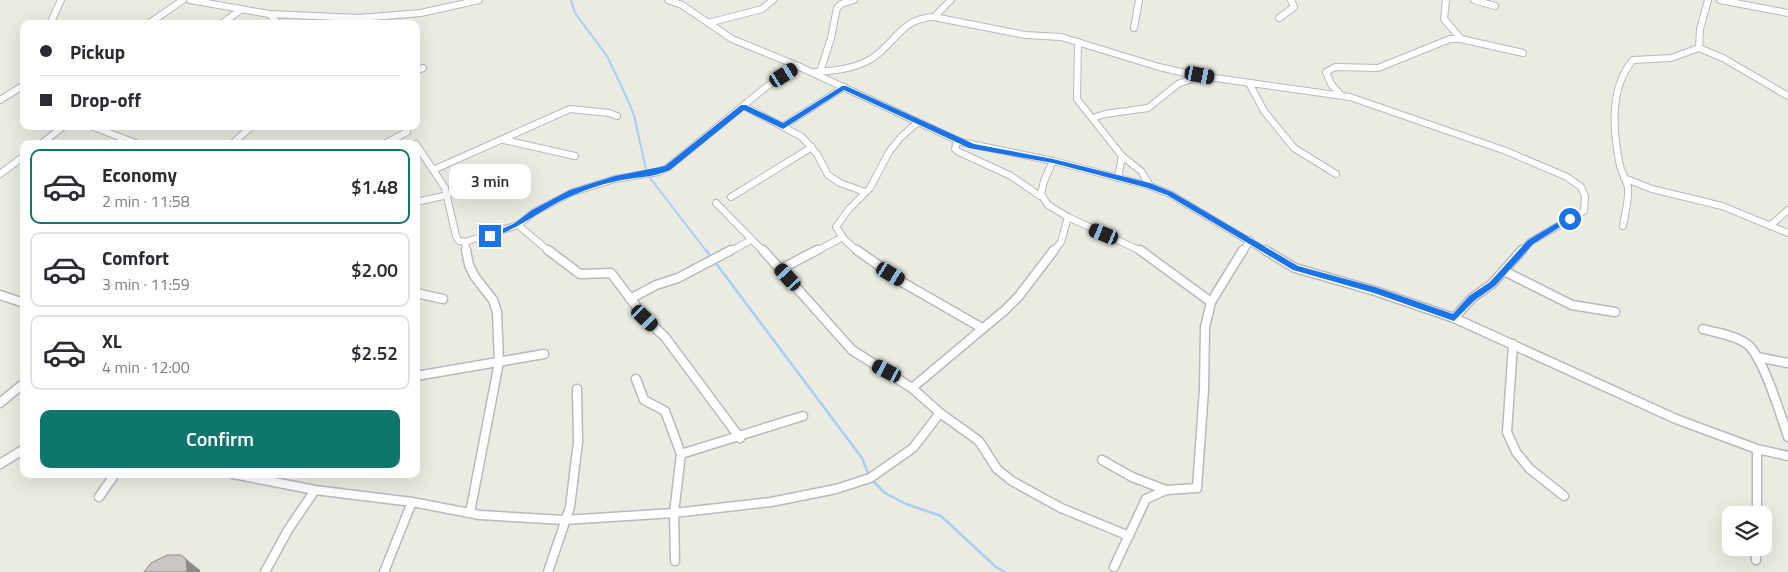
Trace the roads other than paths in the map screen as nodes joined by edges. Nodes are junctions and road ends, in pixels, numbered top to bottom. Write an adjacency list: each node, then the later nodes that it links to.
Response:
1 (61, 0): 21 (street)
2 (182, 0): 22 (street)
3 (190, 0): 16 (street)
4 (479, 0): 18 (street)
5 (668, 0): 25 (street)
6 (773, 0): 25 (street)
7 (854, 0): 32 (street)
8 (951, 0): 19 (street)
9 (1139, 0): 26 (street)
10 (1291, 0): 20 (street)
11 (1446, 0): 27 (street)
12 (1474, 0): 15 (street)
13 (1708, 0): 29 (street)
14 (1720, 0): 17 (street)
15 (1495, 6)
16 (242, 9): 18 (street); 23 (street)
17 (1788, 13)
18 (269, 14): 24 (street)
19 (934, 17): 28 (street); 32 (street)
20 (1279, 18)
21 (52, 20)
22 (154, 20)
23 (227, 20)
24 (275, 20)
25 (708, 23): 31 (street)
26 (1134, 28)
27 (1461, 39): 30 (street); 37 (street)
28 (1078, 42): 33 (street); 42 (street)
29 (1699, 48): 38 (street); 65 (street)
30 (1523, 53)
31 (798, 66): 32 (street); 40 (street)
32 (816, 72): 36 (street)
33 (1200, 75): 34 (street); 42 (street)
34 (1249, 83): 37 (street); 63 (street)
35 (20, 88): 39 (street)
36 (844, 88): 43 (street); 44 (street)
37 (1340, 94): 84 (street)
38 (1788, 96)
39 (0, 100)
40 (744, 106): 44 (street); 75 (street)
41 (616, 116): 53 (street)
42 (1093, 118): 58 (street)
43 (918, 122): 54 (street); 67 (street)
44 (783, 126): 55 (street)
45 (59, 130): 49 (street)
46 (101, 130): 50 (street)
47 (248, 130): 51 (street)
48 (404, 130): 52 (street)
49 (46, 140)
50 (128, 140)
51 (236, 140)
52 (390, 140)
53 (504, 140): 57 (street); 61 (street)
54 (957, 141): 60 (street); 69 (street)
55 (812, 147): 67 (street); 70 (street)
56 (420, 150): 61 (street)
57 (575, 156)
58 (1122, 156): 64 (street); 66 (street)
59 (20, 159): 62 (street)
60 (1053, 161): 64 (street); 69 (street)
61 (433, 170): 68 (street)
62 (0, 174)
63 (1336, 174)
64 (1118, 178): 66 (street)
65 (1624, 178): 76 (street); 77 (street)
66 (1150, 186): 81 (street)
67 (865, 192): 79 (street)
68 (448, 195): 71 (street); 82 (street)
69 (1040, 196): 74 (street)
70 (731, 197)
71 (420, 201)
72 (716, 203): 80 (street)
73 (1788, 210): 77 (street)
74 (1068, 217): 90 (street); 93 (street)
75 (518, 225): 82 (street); 88 (street)
76 (1623, 226)
77 (1770, 226): 78 (street)
78 (1788, 234)
79 (841, 238): 83 (street); 93 (street)
80 (751, 240): 83 (street); 88 (street)
81 (1250, 240): 90 (street); 92 (street)
82 (465, 242): 98 (street)
83 (782, 269): 103 (street)
84 (1504, 271): 91 (street); 92 (street)
85 (420, 294): 87 (street)
86 (0, 295): 89 (street)
87 (443, 299)
88 (630, 299): 109 (street)
89 (20, 301)
90 (1211, 302): 119 (street)
91 (1616, 312)
92 (1454, 318): 95 (street)
93 (982, 328): 103 (street)
94 (1702, 329): 97 (street)
95 (1513, 344): 110 (street); 120 (street)
96 (544, 354): 98 (street)
97 (1756, 357): 99 (street); 108 (street)
98 (499, 362): 100 (street); 124 (street)
99 (1788, 363)
100 (420, 375)
101 (636, 379): 112 (street)
102 (20, 386): 105 (street)
103 (912, 388): 106 (street)
104 (577, 389): 126 (street)
105 (0, 403)
106 (940, 413): 125 (street); 127 (street)
107 (803, 416): 109 (street)
108 (1788, 437)
109 (740, 438): 112 (street)
110 (1757, 449): 113 (street); 123 (street)
111 (20, 452): 115 (street)
112 (680, 454): 125 (street)
113 (1788, 456)
114 (1102, 460): 119 (street)
115 (0, 464)
116 (112, 478): 121 (street)
117 (253, 478): 118 (street)
118 (314, 490): 122 (street); 132 (street)
119 (1166, 490): 127 (street)
120 (1564, 496)
121 (99, 497)
122 (412, 502): 124 (street); 133 (street)
123 (1756, 506)
124 (470, 513): 126 (street)
125 (674, 513): 126 (street); 130 (street)
126 (564, 520): 134 (street)
127 (1129, 536): 131 (street)
128 (1756, 556): 129 (street)
129 (1756, 560)
130 (675, 561)
131 (1114, 567)
132 (265, 572)
133 (384, 572)
134 (548, 572)

